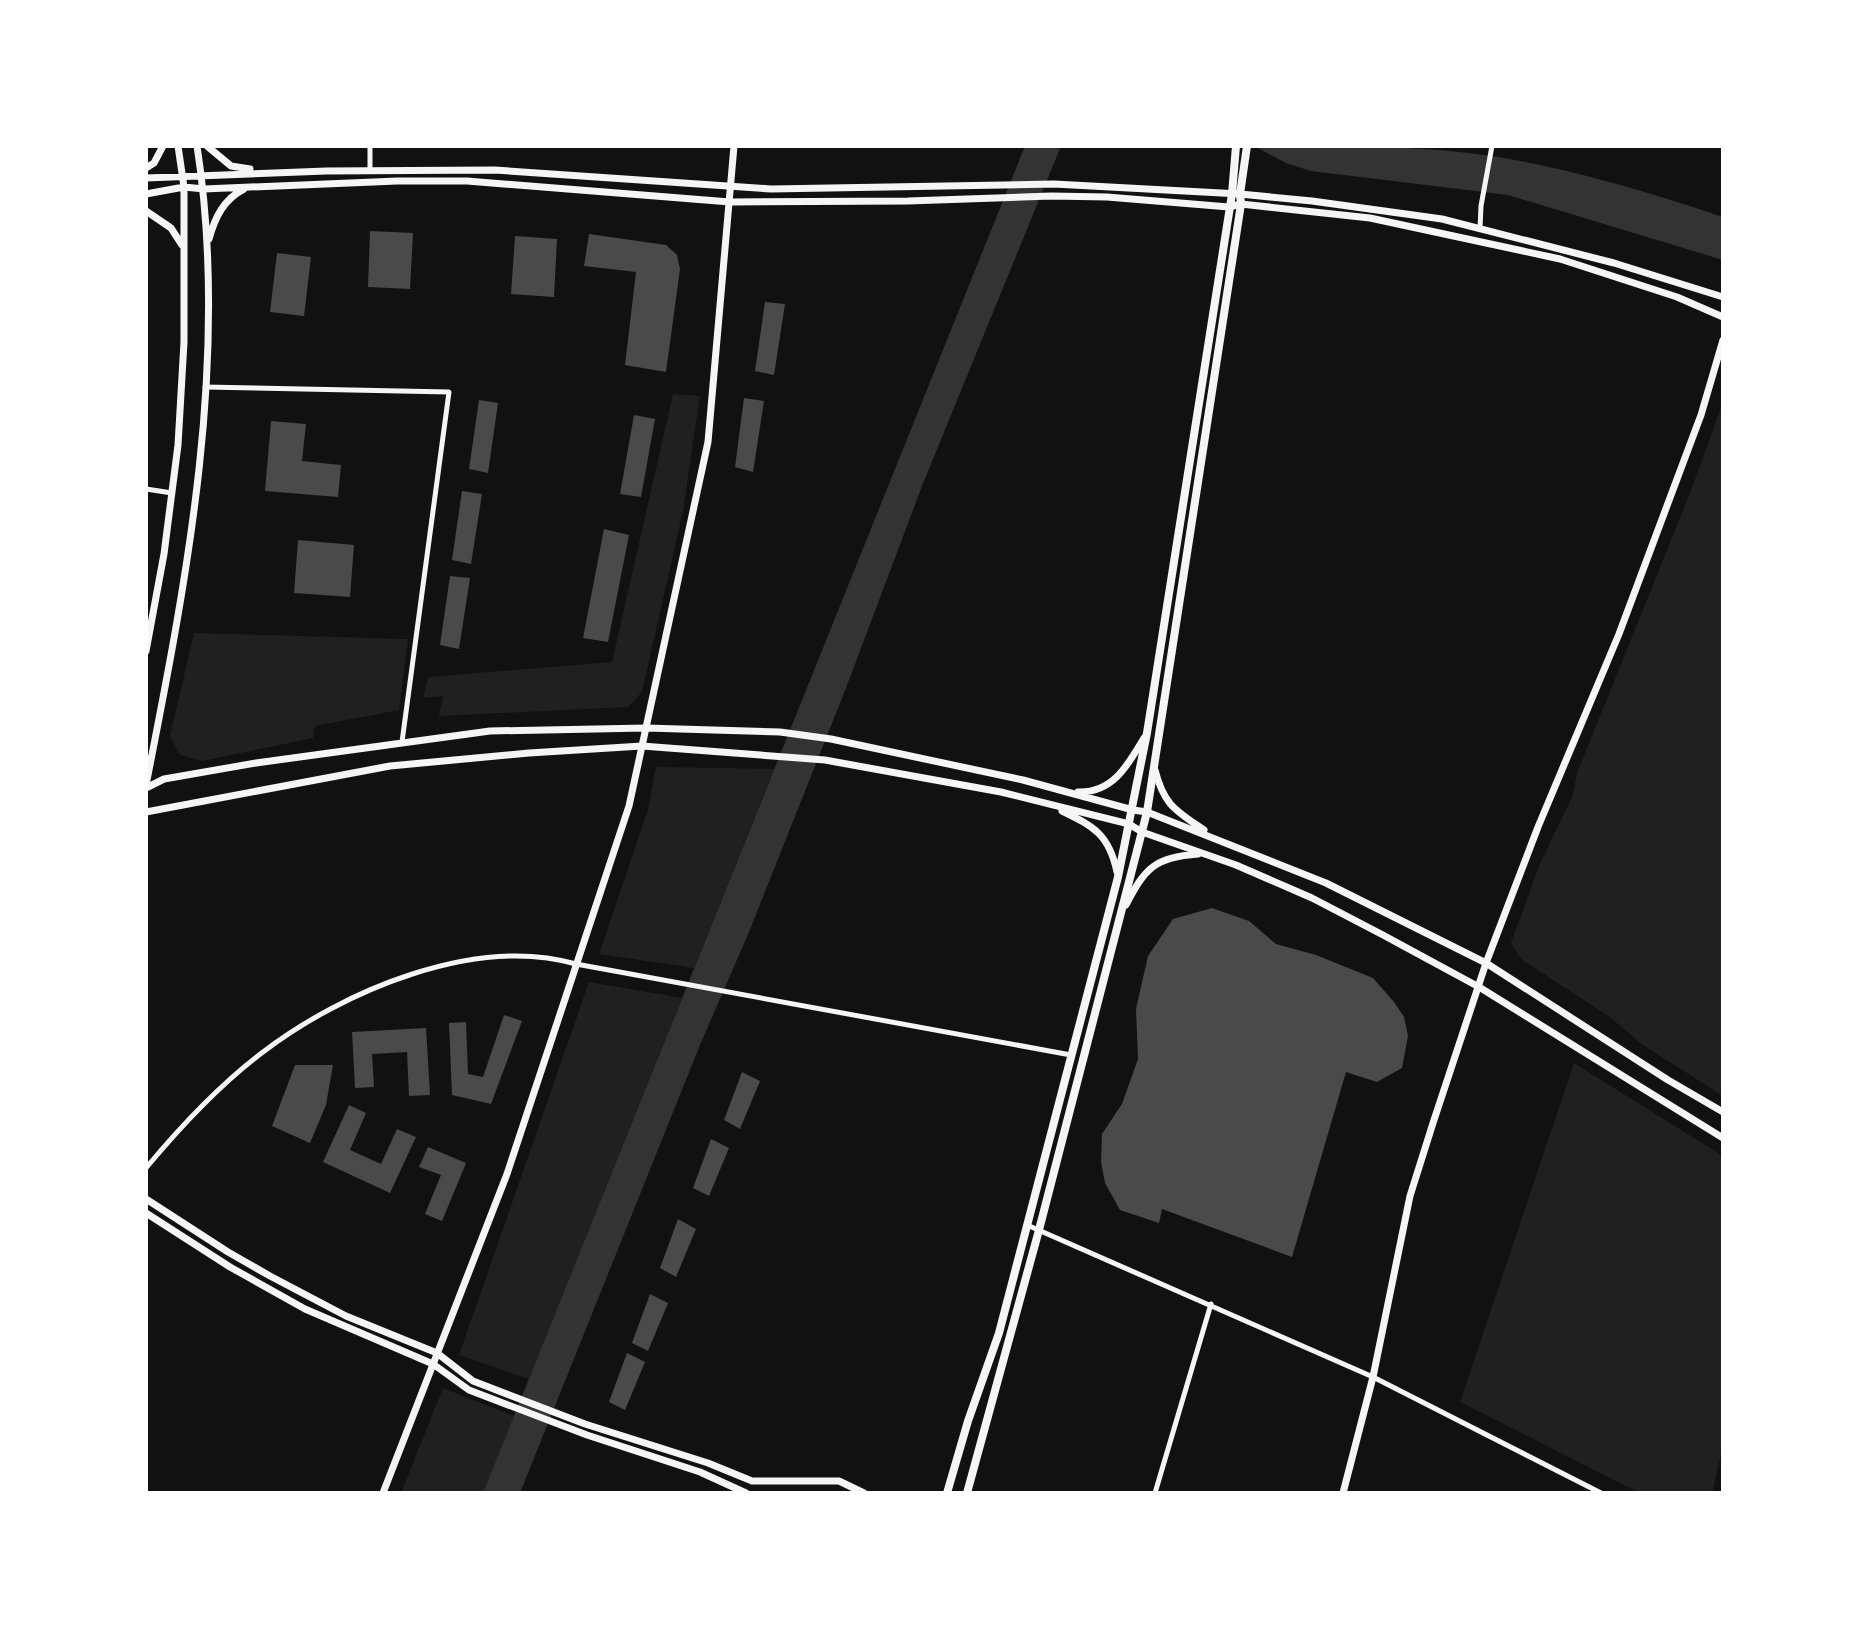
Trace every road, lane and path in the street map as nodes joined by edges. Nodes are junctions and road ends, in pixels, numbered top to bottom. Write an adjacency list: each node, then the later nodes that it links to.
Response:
1 (163, 146): 10 (main road)
2 (178, 146): 14 (main road)
3 (197, 146): 13 (main road)
4 (207, 146): 11 (main road)
5 (370, 146): 12 (street)
6 (734, 146): 17 (main road)
7 (1236, 146): 21 (main road)
8 (1247, 146): 21 (main road)
9 (1492, 146): 25 (street)
10 (146, 168)
11 (268, 172): 12 (main road); 13 (main road)
12 (370, 172): 17 (main road)
13 (201, 174): 14 (main road); 19 (main road)
14 (182, 175): 15 (main road); 18 (main road)
15 (146, 178)
16 (258, 186): 19 (main road); 22 (main road); 26 (main road)
17 (733, 186): 21 (main road); 22 (main road)
18 (184, 187): 19 (main road); 20 (main road); 27 (main road)
19 (204, 189): 26 (main road)
20 (146, 194)
21 (1238, 197): 23 (main road); 25 (main road); 29 (main road); 39 (main road)
22 (730, 202): 23 (main road); 35 (main road)
23 (1229, 207): 36 (main road)
24 (146, 211): 27 (main road)
25 (1480, 229): 28 (main road)
26 (207, 245): 31 (main road)
27 (183, 246): 33 (main road)
28 (1723, 297)
29 (1723, 317)
30 (1723, 340): 52 (main road)
31 (204, 386): 37 (street); 40 (main road)
32 (146, 489): 33 (street)
33 (172, 493): 34 (main road)
34 (146, 651)
35 (646, 728): 37 (main road); 38 (main road); 41 (main road)
36 (1147, 733): 41 (main road); 43 (main road)
37 (402, 742): 40 (main road)
38 (642, 746): 42 (main road); 44 (main road); 53 (main road)
39 (1155, 770): 45 (main road); 48 (main road)
40 (146, 786)
41 (1063, 791): 43 (main road)
42 (1046, 803): 46 (main road); 50 (main road)
43 (1133, 810): 45 (main road); 46 (main road)
44 (146, 812)
45 (1147, 812): 47 (main road); 48 (main road)
46 (1129, 824): 47 (main road); 50 (main road)
47 (1142, 832): 49 (main road); 51 (main road)
48 (1216, 838): 52 (main road)
49 (1203, 854): 51 (main road); 54 (main road)
50 (1118, 877): 55 (main road)
51 (1119, 918): 62 (main road)
52 (1486, 963): 54 (main road); 56 (main road)
53 (576, 964): 55 (street); 58 (street); 64 (main road)
54 (1479, 987): 57 (main road); 66 (main road)
55 (1071, 1055): 61 (main road)
56 (1723, 1112)
57 (1723, 1138)
58 (146, 1168)
59 (146, 1199): 64 (main road)
60 (146, 1213): 65 (main road)
61 (1027, 1225): 62 (street); 70 (main road)
62 (1039, 1230): 63 (street); 71 (main road)
63 (1211, 1304): 66 (street); 72 (street)
64 (437, 1353): 65 (main road); 69 (main road)
65 (433, 1364): 67 (main road); 68 (main road)
66 (1373, 1377): 73 (main road); 74 (street)
67 (383, 1493)
68 (746, 1493)
69 (864, 1493)
70 (947, 1493)
71 (967, 1493)
72 (1155, 1493)
73 (1343, 1493)
74 (1601, 1493)

